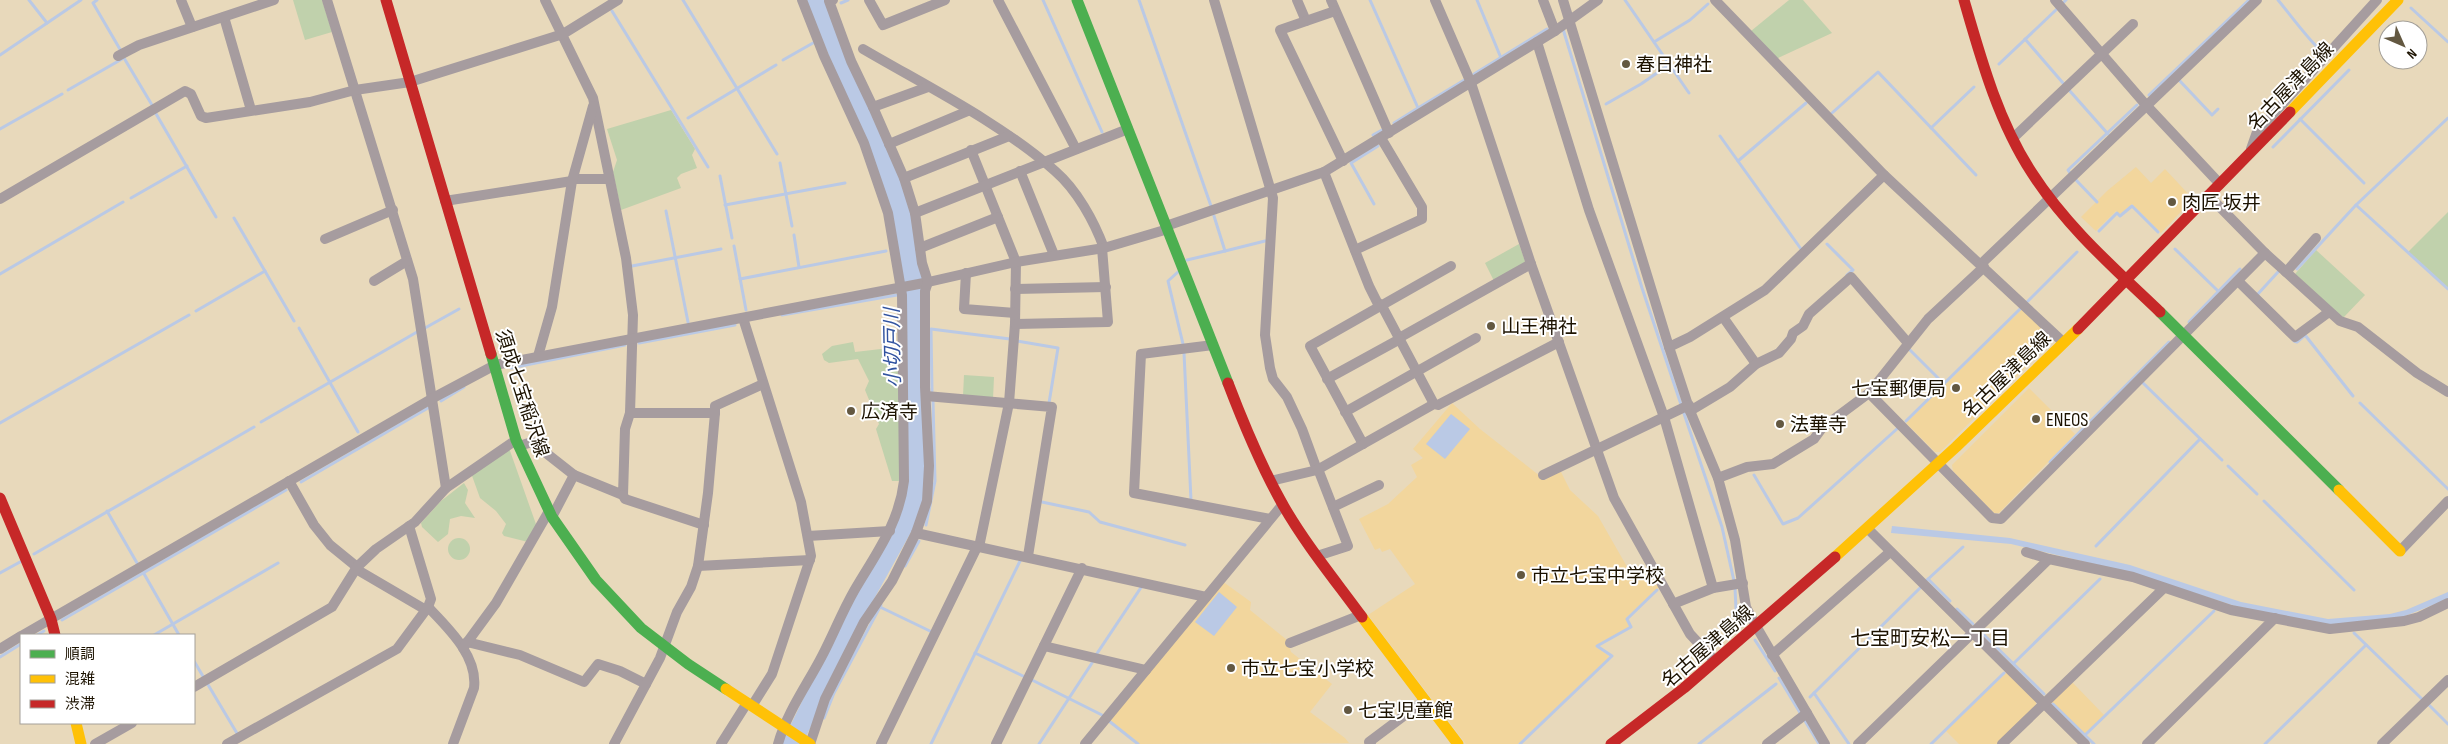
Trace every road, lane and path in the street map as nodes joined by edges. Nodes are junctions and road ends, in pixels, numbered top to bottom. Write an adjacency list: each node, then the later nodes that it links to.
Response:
1 (181, 0): 31 (street)
2 (274, 0): 27 (street)
3 (327, 0): 40 (street)
4 (386, 0): 37 (main road, 須成七宝稲沢線)
5 (545, 0): 32 (street)
6 (618, 0): 32 (street)
7 (802, 0): 91 (street)
8 (830, 0): 43 (street)
9 (869, 0): 10 (street)
10 (945, 0)
11 (998, 0): 51 (street)
12 (1077, 0): 46 (main road)
13 (1214, 0): 64 (street)
14 (1297, 0): 28 (street)
15 (1331, 0): 26 (street)
16 (1435, 0): 38 (street)
17 (1543, 0): 30 (street)
18 (1562, 0): 30 (street)
19 (1598, 0): 30 (street)
20 (1964, 0): 49 (main road)
21 (2055, 0): 35 (street)
22 (2257, 0): 42 (street)
23 (2377, 0): 53 (street)
24 (1717, 1): 58 (street)
25 (2396, 2): 53 (main road, 名古屋津島線)
26 (1335, 11): 28 (street); 48 (street)
27 (224, 17): 31 (street); 44 (street)
28 (1306, 21): 54 (street)
29 (2133, 24): 35 (street)
30 (1563, 25): 33 (street); 108 (street)
31 (192, 27): 36 (street)
32 (563, 34): 37 (street); 41 (street)
33 (1537, 42): 38 (street); 125 (street)
34 (863, 49): 39 (street)
35 (2101, 53): 42 (street); 49 (street)
36 (118, 56)
37 (410, 82): 40 (street); 68 (main road, 須成七宝稲沢線)
38 (1471, 83): 48 (street); 82 (street)
39 (928, 87): 43 (street); 45 (street)
40 (355, 90): 44 (street); 69 (street)
41 (594, 102): 60 (street); 61 (street)
42 (2146, 105): 62 (street); 66 (street)
43 (872, 107): 50 (street)
44 (251, 110): 67 (street)
45 (968, 111): 47 (street); 50 (street)
46 (1128, 128): 51 (street); 72 (main road)
47 (1009, 136): 52 (street); 55 (street)
48 (1385, 136): 54 (street); 77 (street)
49 (2012, 138): 66 (main road)
50 (889, 144): 59 (street)
51 (1076, 149): 55 (street)
52 (971, 150): 59 (street); 63 (street)
53 (2250, 152): 62 (main road, 名古屋津島線)
54 (1343, 161): 57 (street)
55 (1042, 162): 56 (street); 76 (street)
56 (1020, 171): 63 (street); 79 (street)
57 (1324, 172): 64 (street); 77 (street)
58 (1884, 175): 84 (street); 97 (street)
59 (904, 178): 70 (street)
60 (609, 179): 61 (street); 102 (street)
61 (573, 180): 68 (street); 109 (street)
62 (2220, 184): 65 (main road, 名古屋津島線)
63 (985, 185): 70 (street); 71 (street)
64 (1270, 191): 72 (street); 130 (street)
65 (2208, 195): 78 (street); 87 (main road, 名古屋津島線)
66 (2049, 198): 84 (street); 87 (main road)
67 (0, 199)
68 (445, 201): 111 (main road, 須成七宝稲沢線)
69 (393, 210): 74 (street); 80 (street)
70 (915, 213): 75 (street)
71 (998, 217): 75 (street); 81 (street)
72 (1167, 228): 76 (street); 107 (main road)
73 (2316, 238): 85 (street)
74 (325, 239)
75 (920, 248): 90 (street)
76 (1103, 248): 79 (street); 92 (street)
77 (1355, 250): 94 (street)
78 (2265, 253): 85 (street); 89 (street)
79 (1054, 255): 81 (street)
80 (408, 261): 88 (street); 118 (street)
81 (1016, 262): 86 (street); 93 (street)
82 (1531, 264): 103 (street); 104 (street)
83 (1451, 266): 94 (street)
84 (1982, 266): 105 (street); 106 (street)
85 (2286, 272): 95 (street)
86 (966, 274): 90 (street); 96 (street)
87 (2126, 279): 100 (main road); 105 (main road, 名古屋津島線)
88 (374, 281)
89 (2238, 281): 95 (street); 100 (street)
90 (926, 282): 91 (street); 117 (street)
91 (902, 287): 98 (street); 148 (street)
92 (1106, 288): 93 (street); 99 (street)
93 (1015, 289): 96 (street)
94 (1382, 306): 103 (street); 113 (street)
95 (2330, 312): 115 (street)
96 (1015, 313): 99 (street)
97 (1723, 316): 108 (street); 110 (street)
98 (743, 318): 102 (street); 114 (street)
99 (1015, 324): 119 (street)
100 (2183, 336): 129 (street); 152 (main road)
101 (1476, 338): 112 (street)
102 (632, 339): 109 (street); 124 (street)
103 (1399, 339): 112 (street); 113 (street)
104 (1558, 342): 120 (street); 128 (street)
105 (2063, 342): 129 (main road, 名古屋津島線)
106 (1908, 343): 110 (street); 116 (street)
107 (1214, 345): 135 (main road); 144 (street)
108 (1669, 347): 121 (street)
109 (538, 356): 111 (street)
110 (1756, 364): 121 (street)
111 (494, 365): 118 (street); 126 (main road, 須成七宝稲沢線)
112 (1417, 372): 120 (street); 123 (street)
113 (1327, 379): 123 (street)
114 (763, 384): 122 (street); 150 (street)
115 (2448, 392)
116 (1869, 393): 129 (street); 133 (street)
117 (926, 396): 119 (street); 149 (street)
118 (432, 398): 134 (street); 137 (street)
119 (1009, 404): 151 (street); 155 (street)
120 (1434, 404): 127 (street)
121 (1685, 409): 125 (street); 133 (street)
122 (715, 412): 124 (street); 145 (street)
123 (1345, 412): 127 (street)
124 (630, 413): 138 (street)
125 (1664, 417): 128 (street); 163 (street)
126 (517, 443): 132 (street); 137 (street); 143 (main road, 須成七宝稲沢線)
127 (1363, 444): 130 (street)
128 (1595, 449): 131 (street); 167 (street)
129 (1939, 464): 147 (main road, 名古屋津島線)
130 (1318, 469): 135 (street); 142 (street)
131 (1543, 474)
132 (574, 475): 138 (street); 143 (street)
133 (1718, 478): 162 (street)
134 (289, 481): 160 (street); 171 (street)
135 (1271, 481): 141 (main road)
136 (1379, 485): 142 (street)
137 (446, 488): 146 (street)
138 (623, 494): 145 (street)
139 (0, 498): 171 (main road)
140 (2448, 502): 152 (street)
141 (1283, 504): 144 (street); 156 (main road)
142 (1333, 507): 156 (street)
143 (551, 514): 178 (street); 180 (main road, 須成七宝稲沢線)
144 (1270, 519): 165 (street)
145 (704, 525): 159 (street)
146 (409, 526): 160 (street); 168 (street)
147 (1868, 529): 153 (street); 172 (main road, 名古屋津島線)
148 (890, 531): 150 (street); 194 (street)
149 (916, 533): 151 (street); 196 (street)
150 (808, 536): 158 (street)
151 (978, 547): 155 (street); 204 (street)
152 (2400, 551)
153 (1890, 552): 173 (street); 182 (street)
154 (2026, 552): 157 (street)
155 (1028, 556): 161 (street)
156 (1317, 556): 169 (main road)
157 (2049, 559): 164 (street); 173 (street)
158 (810, 560): 159 (street); 190 (street)
159 (698, 566): 180 (street)
160 (356, 568): 168 (street); 187 (street)
161 (1082, 568): 165 (street); 179 (street)
162 (1737, 584): 163 (street); 172 (street)
163 (1713, 588): 167 (street)
164 (2164, 588): 170 (street); 189 (street)
165 (1206, 596): 184 (street)
166 (2448, 603): 170 (street)
167 (1673, 604): 183 (street)
168 (427, 609): 178 (street); 195 (street)
169 (1361, 615): 177 (street); 188 (main road)
170 (2275, 618): 215 (street)
171 (52, 619): 174 (street); 175 (main road)
172 (1756, 626): 182 (street); 183 (main road, 名古屋津島線)
173 (1973, 632): 189 (street); 212 (street)
174 (26, 634)
175 (55, 634)
176 (20, 637): 181 (street)
177 (1290, 643)
178 (465, 645): 186 (street); 200 (street)
179 (1044, 646): 184 (street); 205 (street)
180 (664, 647): 186 (street); 190 (main road, 須成七宝稲沢線)
181 (0, 649)
182 (1772, 655): 191 (street)
183 (1714, 661): 209 (main road, 名古屋津島線)
184 (1146, 670): 206 (street)
185 (2448, 680): 216 (street)
186 (646, 684): 201 (street)
187 (195, 686)
188 (1425, 700): 207 (street); 208 (main road)
189 (2044, 703): 213 (street); 214 (street)
190 (750, 705): 194 (main road, 須成七宝稲沢線); 202 (street)
191 (1804, 716): 210 (street); 211 (street)
192 (76, 724): 197 (main road)
193 (130, 724): 198 (street)
194 (784, 728): 196 (main road, 須成七宝稲沢線); 203 (street)
195 (242, 741): 199 (street)
196 (809, 743)
197 (81, 744)
198 (95, 744)
199 (228, 744)
200 (453, 744)
201 (614, 744)
202 (721, 744)
203 (778, 744)
204 (882, 744)
205 (996, 744)
206 (1085, 744)
207 (1371, 744)
208 (1458, 744)
209 (1611, 744)
210 (1767, 744)
211 (1826, 744)
212 (1858, 744)
213 (2002, 744)
214 (2085, 744)
215 (2146, 744)
216 (2382, 744)

